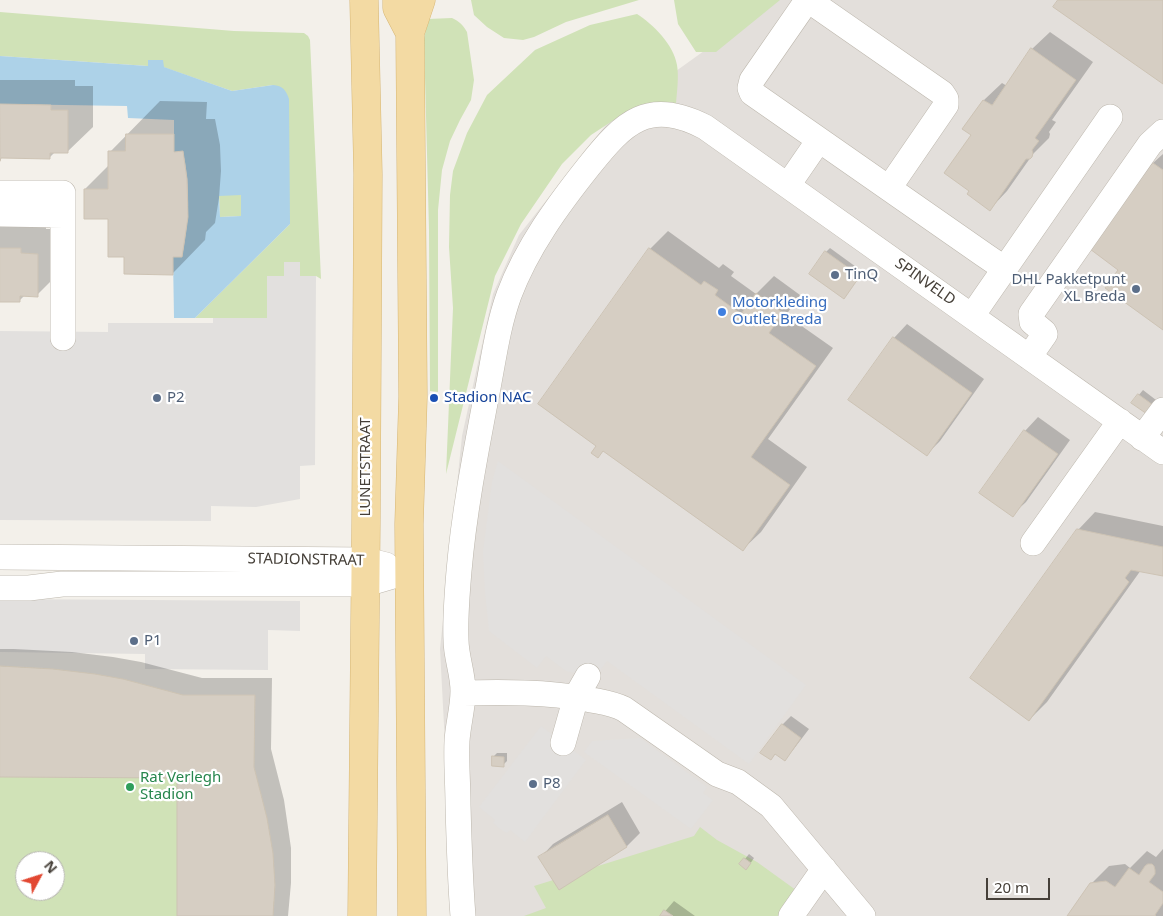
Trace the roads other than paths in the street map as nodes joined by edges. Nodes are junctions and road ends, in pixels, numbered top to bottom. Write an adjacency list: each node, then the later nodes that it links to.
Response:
1 (397, 0): 4 (main road)
2 (422, 0): 4 (main road)
3 (360, 6): 24 (main road, LUNETSTRAAT)
4 (410, 33): 23 (main road)
5 (1110, 117): 13 (street)
6 (1163, 132): 16 (street)
7 (819, 140): 8 (street); 9 (street); 9 (street)
8 (788, 185): 14 (street, SPINVELD); 27 (street, SPINVELD)
9 (889, 188): 13 (street)
10 (0, 193): 12 (street)
11 (0, 214): 12 (street)
12 (63, 215): 15 (street)
13 (1005, 269): 14 (street)
14 (972, 316): 16 (street, SPINVELD)
15 (63, 338)
16 (1029, 357): 18 (street, SPINVELD)
17 (1163, 410): 19 (street)
18 (1120, 421): 19 (street, SPINVELD); 21 (street)
19 (1142, 438): 20 (street, SPINVELD)
20 (1163, 452)
21 (1034, 544)
22 (0, 557): 24 (street, STADIONSTRAAT)
23 (410, 571): 24 (street, STADIONSTRAAT); 31 (main road)
24 (366, 572): 25 (street, STADIONSTRAAT); 30 (main road, LUNETSTRAAT)
25 (0, 588)
26 (582, 686): 27 (street); 28 (street); 29 (street)
27 (463, 693): 32 (street)
28 (563, 743)
29 (824, 869): 33 (street); 34 (street)
30 (362, 916)
31 (412, 916)
32 (462, 916)
33 (790, 916)
34 (863, 916)

